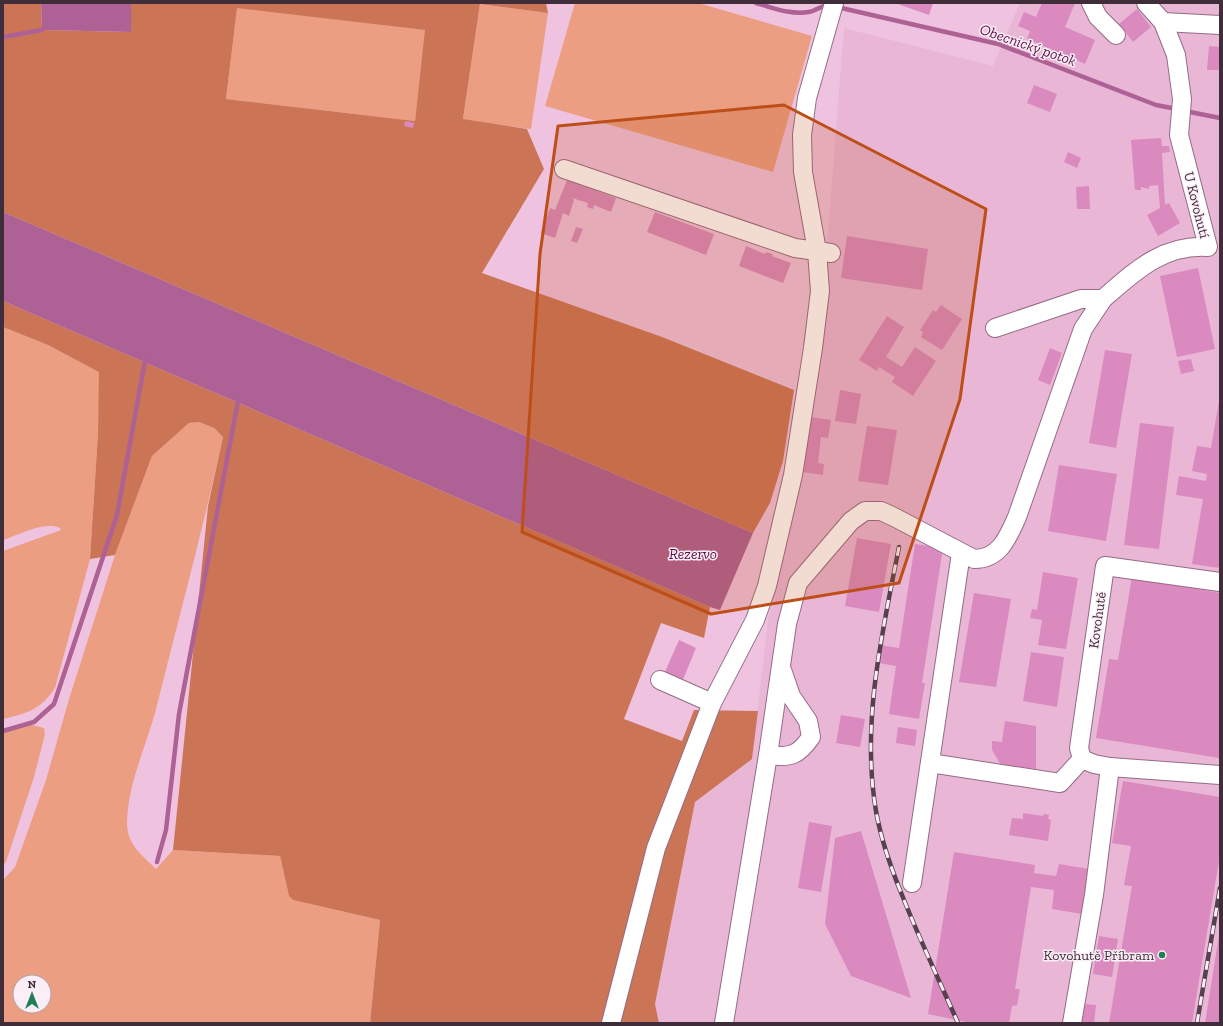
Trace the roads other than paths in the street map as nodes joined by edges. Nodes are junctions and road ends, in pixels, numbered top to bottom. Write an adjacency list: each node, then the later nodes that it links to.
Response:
1 (1091, 3): 6 (street)
2 (1146, 3): 4 (street, U Kovohutí)
3 (832, 10): 9 (street)
4 (1163, 22): 5 (street); 8 (street, U Kovohutí)
5 (1220, 25)
6 (1116, 35)
7 (564, 169): 9 (street)
8 (1214, 250): 10 (street, U Kovohutí)
9 (824, 252): 16 (street)
10 (1103, 298): 11 (street); 12 (street, U Kovohutí)
11 (995, 328)
12 (961, 553): 14 (street); 19 (street)
13 (1220, 582): 18 (street, Kovohutě)
14 (781, 668): 17 (street); 17 (street)
15 (660, 680): 16 (street)
16 (712, 703): 23 (street)
17 (768, 755): 24 (street)
18 (1082, 759): 19 (street); 20 (street)
19 (930, 763): 22 (street)
20 (1110, 767): 21 (street); 25 (street)
21 (1220, 775)
22 (912, 883)
23 (611, 1023)
24 (724, 1023)
25 (1072, 1023)

